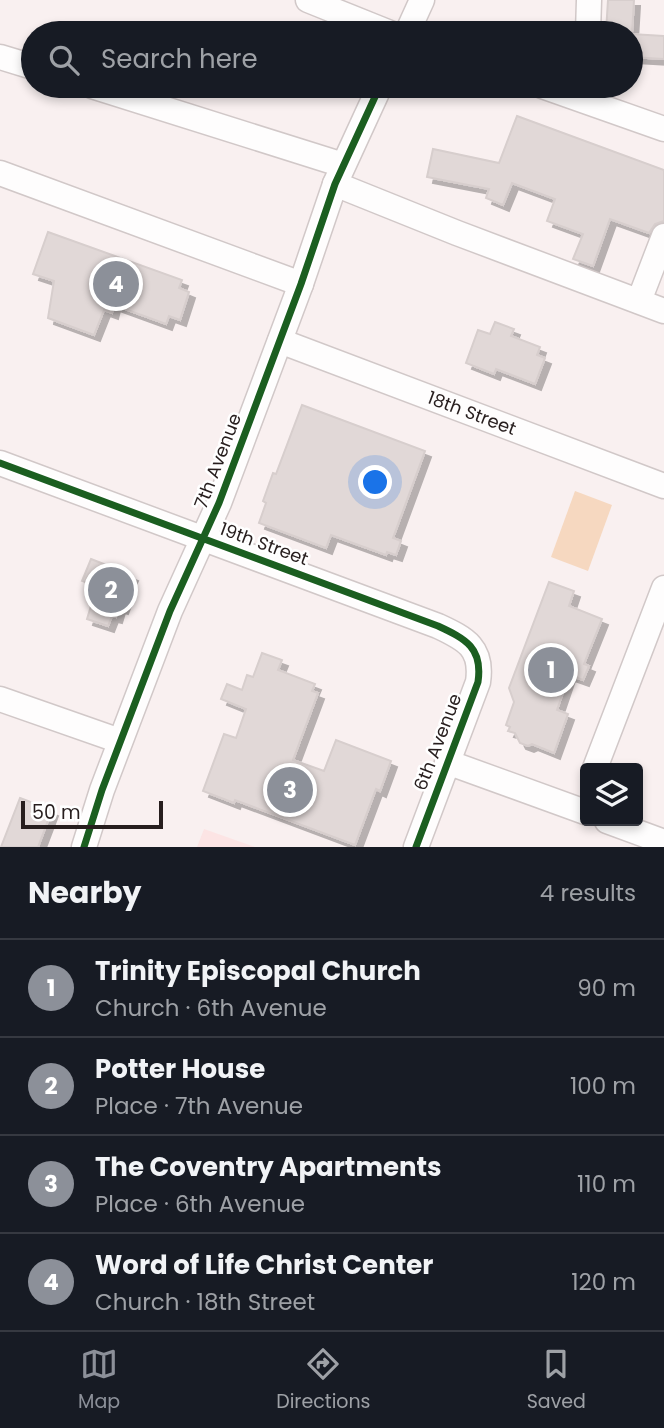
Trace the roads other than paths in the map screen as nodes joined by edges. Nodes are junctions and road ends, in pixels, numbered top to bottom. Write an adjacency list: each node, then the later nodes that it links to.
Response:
1 (308, 0): 4 (street)
2 (422, 0): 5 (street)
3 (589, 0): 6 (street)
4 (360, 21)
5 (412, 21)
6 (588, 21)
7 (0, 57): 8 (street)
8 (21, 63)
9 (125, 98): 14 (street)
10 (375, 98): 14 (street, 7th Avenue)
11 (591, 98): 12 (street)
12 (664, 130)
13 (0, 173): 16 (street)
14 (340, 175): 16 (street, 7th Avenue); 17 (street)
15 (664, 236): 17 (street)
16 (301, 284): 19 (street, 7th Avenue)
17 (639, 301): 18 (street)
18 (664, 311)
19 (280, 341): 21 (street, 18th Street); 22 (street, 7th Avenue)
20 (0, 463): 22 (street, 19th Street)
21 (664, 486)
22 (203, 539): 24 (street, 19th Street); 26 (street, 7th Avenue)
23 (664, 589): 28 (street)
24 (473, 649): 27 (street, 6th Avenue)
25 (0, 699): 26 (street)
26 (120, 741): 32 (street, 7th Avenue)
27 (447, 762): 29 (street); 33 (street, 6th Avenue)
28 (597, 763)
29 (580, 805)
30 (621, 826): 31 (street)
31 (664, 842)
32 (83, 847)
33 (416, 847)

